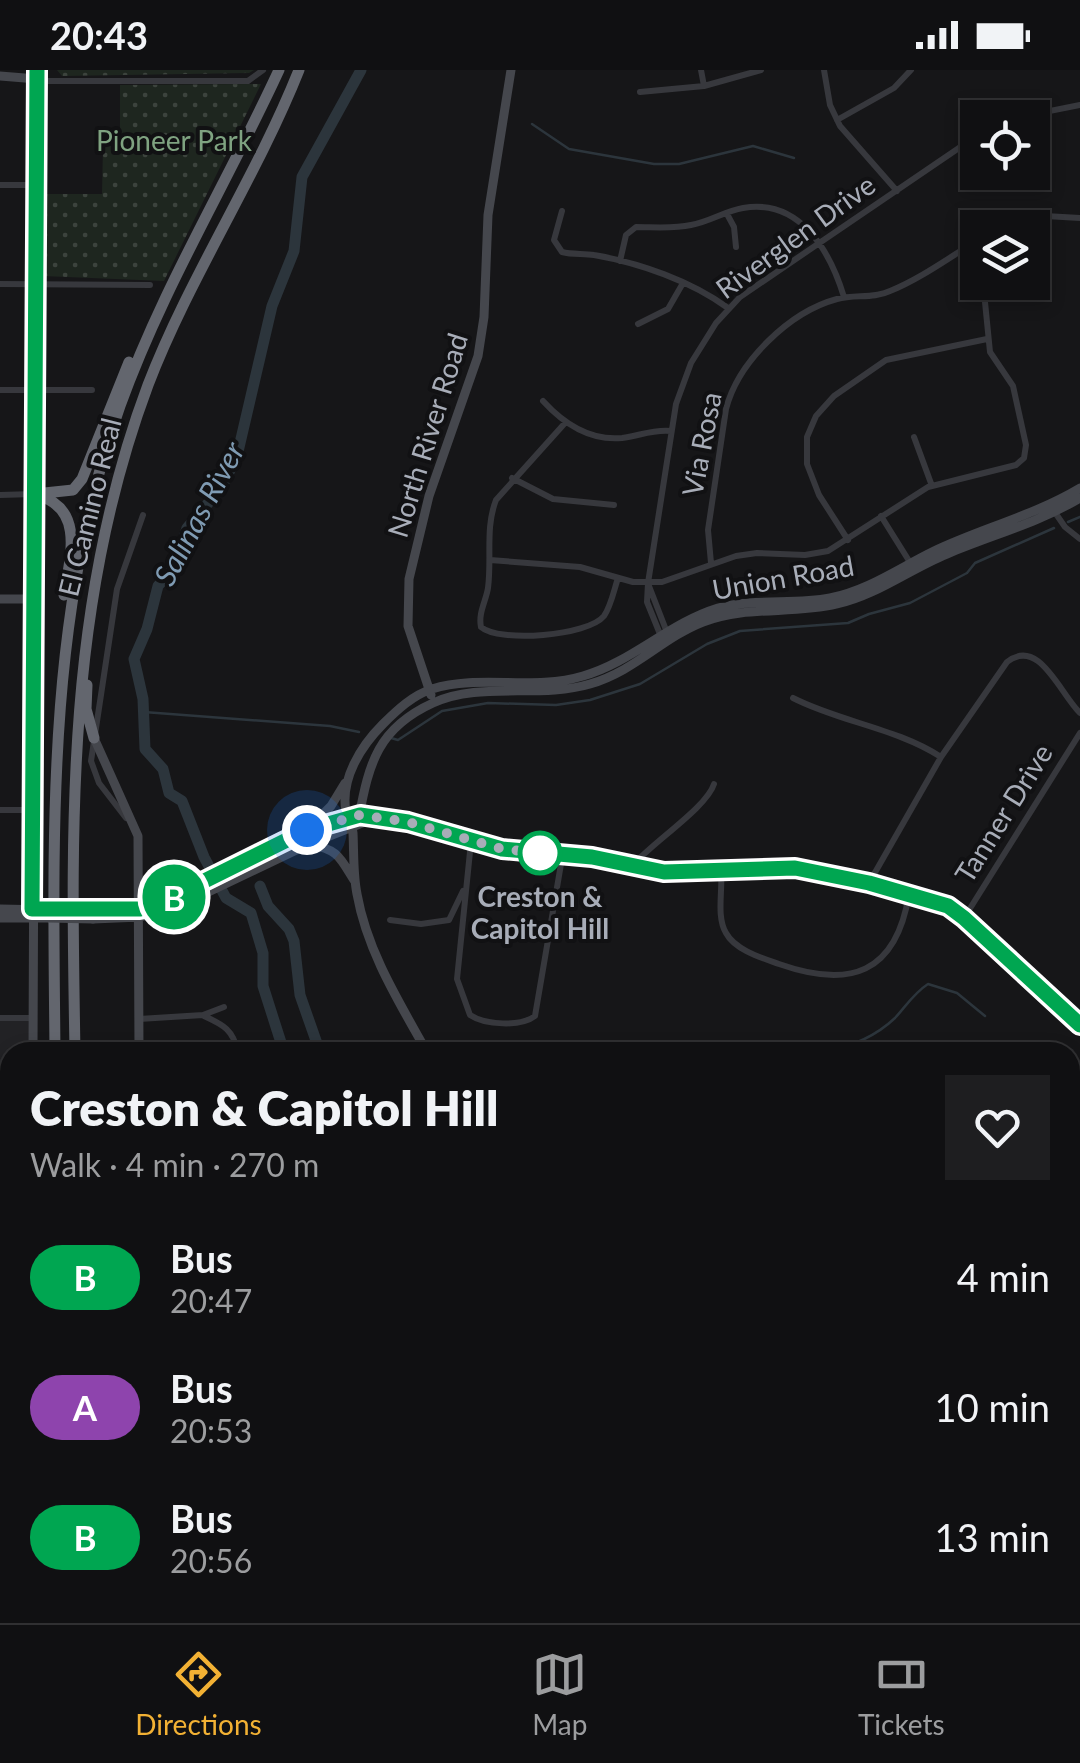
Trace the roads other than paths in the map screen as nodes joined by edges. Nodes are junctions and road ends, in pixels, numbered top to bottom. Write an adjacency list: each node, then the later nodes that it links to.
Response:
1 (263, 70): 9 (street)
2 (279, 70): 26 (highway, El Camino Real)
3 (299, 70): 64 (highway, El Camino Real)
4 (511, 70): 67 (main road, North River Road)
5 (701, 70): 11 (street)
6 (761, 70): 11 (street)
7 (824, 70): 15 (street)
8 (911, 70): 15 (street)
9 (37, 74): 10 (main road); 17 (main road)
10 (0, 76)
11 (704, 86): 12 (street)
12 (640, 92)
13 (1080, 105): 14 (street)
14 (1050, 111)
15 (837, 120): 19 (street)
16 (960, 147): 19 (street, Riverglen Drive)
17 (36, 184): 18 (street); 31 (main road)
18 (0, 185)
19 (897, 190): 24 (street, Riverglen Drive)
20 (562, 211): 28 (street)
21 (727, 214): 24 (street); 25 (street); 28 (street)
22 (1050, 216): 23 (street)
23 (1080, 218)
24 (820, 242): 33 (street); 35 (street, Riverglen Drive)
25 (736, 246)
26 (189, 248): 48 (highway); 66 (highway, El Camino Real)
27 (960, 251): 33 (street, Via Rosa)
28 (620, 261): 29 (street)
29 (683, 283): 35 (street); 36 (street)
30 (0, 284): 31 (street)
31 (36, 284): 32 (street); 39 (main road)
32 (150, 285)
33 (844, 297): 58 (street, Via Rosa)
34 (984, 300): 37 (street)
35 (728, 308): 43 (street, Riverglen Drive)
36 (638, 324)
37 (987, 339): 46 (street); 56 (street)
38 (0, 390): 39 (street)
39 (35, 390): 40 (street); 48 (main road)
40 (92, 390)
41 (544, 401): 42 (street)
42 (566, 423): 43 (street); 45 (street)
43 (671, 431): 61 (street, Riverglen Drive)
44 (914, 437): 46 (street)
45 (512, 478): 51 (street); 57 (street)
46 (932, 486): 54 (street)
47 (1080, 488): 52 (main road, Union Road)
48 (36, 494): 49 (street); 62 (main road); 66 (highway)
49 (0, 495)
50 (1080, 498): 52 (main road, Union Road)
51 (614, 505)
52 (1053, 509): 55 (street); 59 (main road, Union Road)
53 (143, 515): 71 (street)
54 (881, 516): 56 (street); 59 (street)
55 (1080, 538)
56 (848, 540): 58 (street)
57 (490, 560): 60 (street); 60 (street)
58 (711, 563): 61 (street)
59 (913, 566): 65 (main road, Union Road)
60 (618, 578): 61 (street)
61 (648, 584): 65 (street, Riverglen Drive)
62 (35, 599): 63 (main road); 79 (main road)
63 (0, 600)
64 (89, 606): 73 (highway); 111 (highway, El Camino Real)
65 (666, 639): 67 (main road, Union Road); 69 (main road, Union Road)
66 (60, 686): 110 (highway, El Camino Real)
67 (429, 690): 69 (main road, North River Road); 76 (main road)
68 (792, 698): 74 (street)
69 (434, 702): 80 (main road)
70 (1080, 713): 74 (street)
71 (98, 722): 73 (street); 75 (street)
72 (1080, 733): 101 (street, Tanner Drive)
73 (94, 738): 75 (main road); 85 (street)
74 (941, 757): 93 (street)
75 (104, 760): 85 (main road)
76 (350, 771): 81 (main road); 84 (main road)
77 (714, 784): 89 (street)
78 (0, 810): 79 (street)
79 (33, 810): 99 (main road)
80 (360, 815): 81 (main road); 82 (main road); 83 (main road)
81 (347, 817): 83 (main road); 84 (main road)
82 (372, 819): 83 (main road); 86 (main road)
83 (353, 828): 87 (main road); 91 (main road)
84 (304, 832): 96 (main road)
85 (138, 836): 94 (main road)
86 (471, 842): 89 (main road); 92 (street)
87 (308, 845): 91 (main road); 96 (main road)
88 (561, 864): 92 (street)
89 (633, 866): 90 (main road)
90 (721, 871): 93 (main road); 95 (street)
91 (354, 880): 114 (main road)
92 (466, 880): 102 (street)
93 (869, 883): 95 (main road)
94 (139, 886): 96 (main road); 98 (main road)
95 (909, 894): 101 (main road)
96 (175, 899): 98 (main road)
97 (0, 909): 99 (main road)
98 (140, 913): 99 (main road, bridge); 107 (main road)
99 (32, 914): 100 (main road); 106 (main road)
100 (0, 918)
101 (964, 918): 108 (main road)
102 (390, 920)
103 (224, 1007): 104 (street)
104 (203, 1015): 107 (street); 113 (street)
105 (0, 1018): 106 (street)
106 (33, 1018): 109 (main road)
107 (139, 1019): 112 (main road)
108 (1080, 1025)
109 (33, 1042)
110 (55, 1042)
111 (76, 1042)
112 (139, 1042)
113 (235, 1042)
114 (422, 1042)

